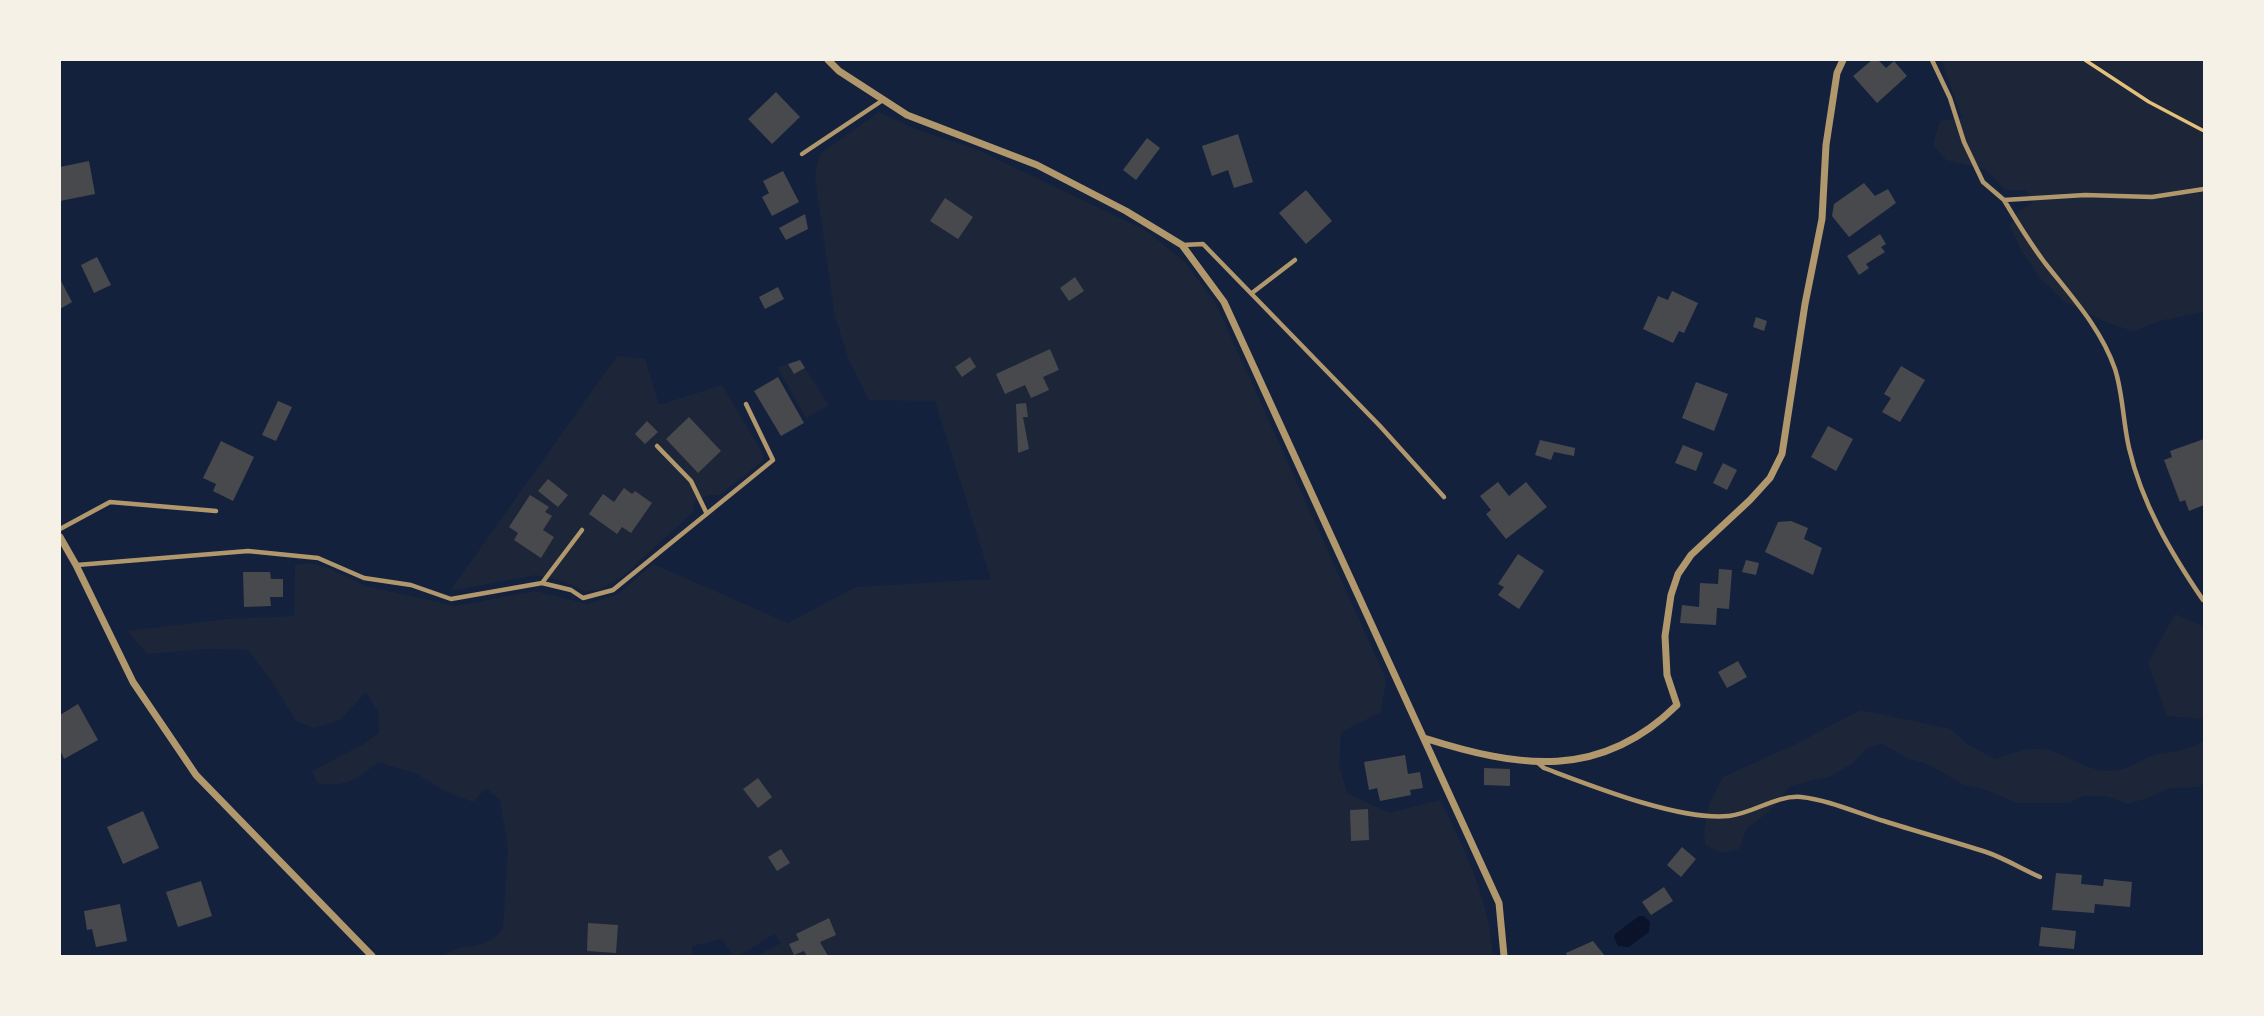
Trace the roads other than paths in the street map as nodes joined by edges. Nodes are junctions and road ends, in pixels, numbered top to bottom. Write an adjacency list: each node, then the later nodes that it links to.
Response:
1 (828, 60): 4 (street)
2 (1843, 60): 23 (street)
3 (1932, 60): 7 (lane)
4 (884, 100): 5 (lane); 8 (street)
5 (802, 154)
6 (2204, 189): 7 (lane)
7 (2004, 200): 21 (lane)
8 (1182, 245): 10 (lane); 22 (street)
9 (1295, 260): 10 (lane)
10 (1252, 293): 13 (lane)
11 (746, 404): 15 (lane)
12 (657, 446): 15 (lane)
13 (1444, 497)
14 (216, 511): 16 (lane)
15 (707, 514): 20 (lane)
16 (60, 529)
17 (582, 530): 20 (lane)
18 (60, 537): 19 (street)
19 (76, 565): 20 (lane); 25 (street)
20 (542, 583)
21 (2203, 600)
22 (1424, 738): 23 (street); 26 (street)
23 (1537, 762): 24 (lane)
24 (2040, 877)
25 (372, 957)
26 (1504, 957)

